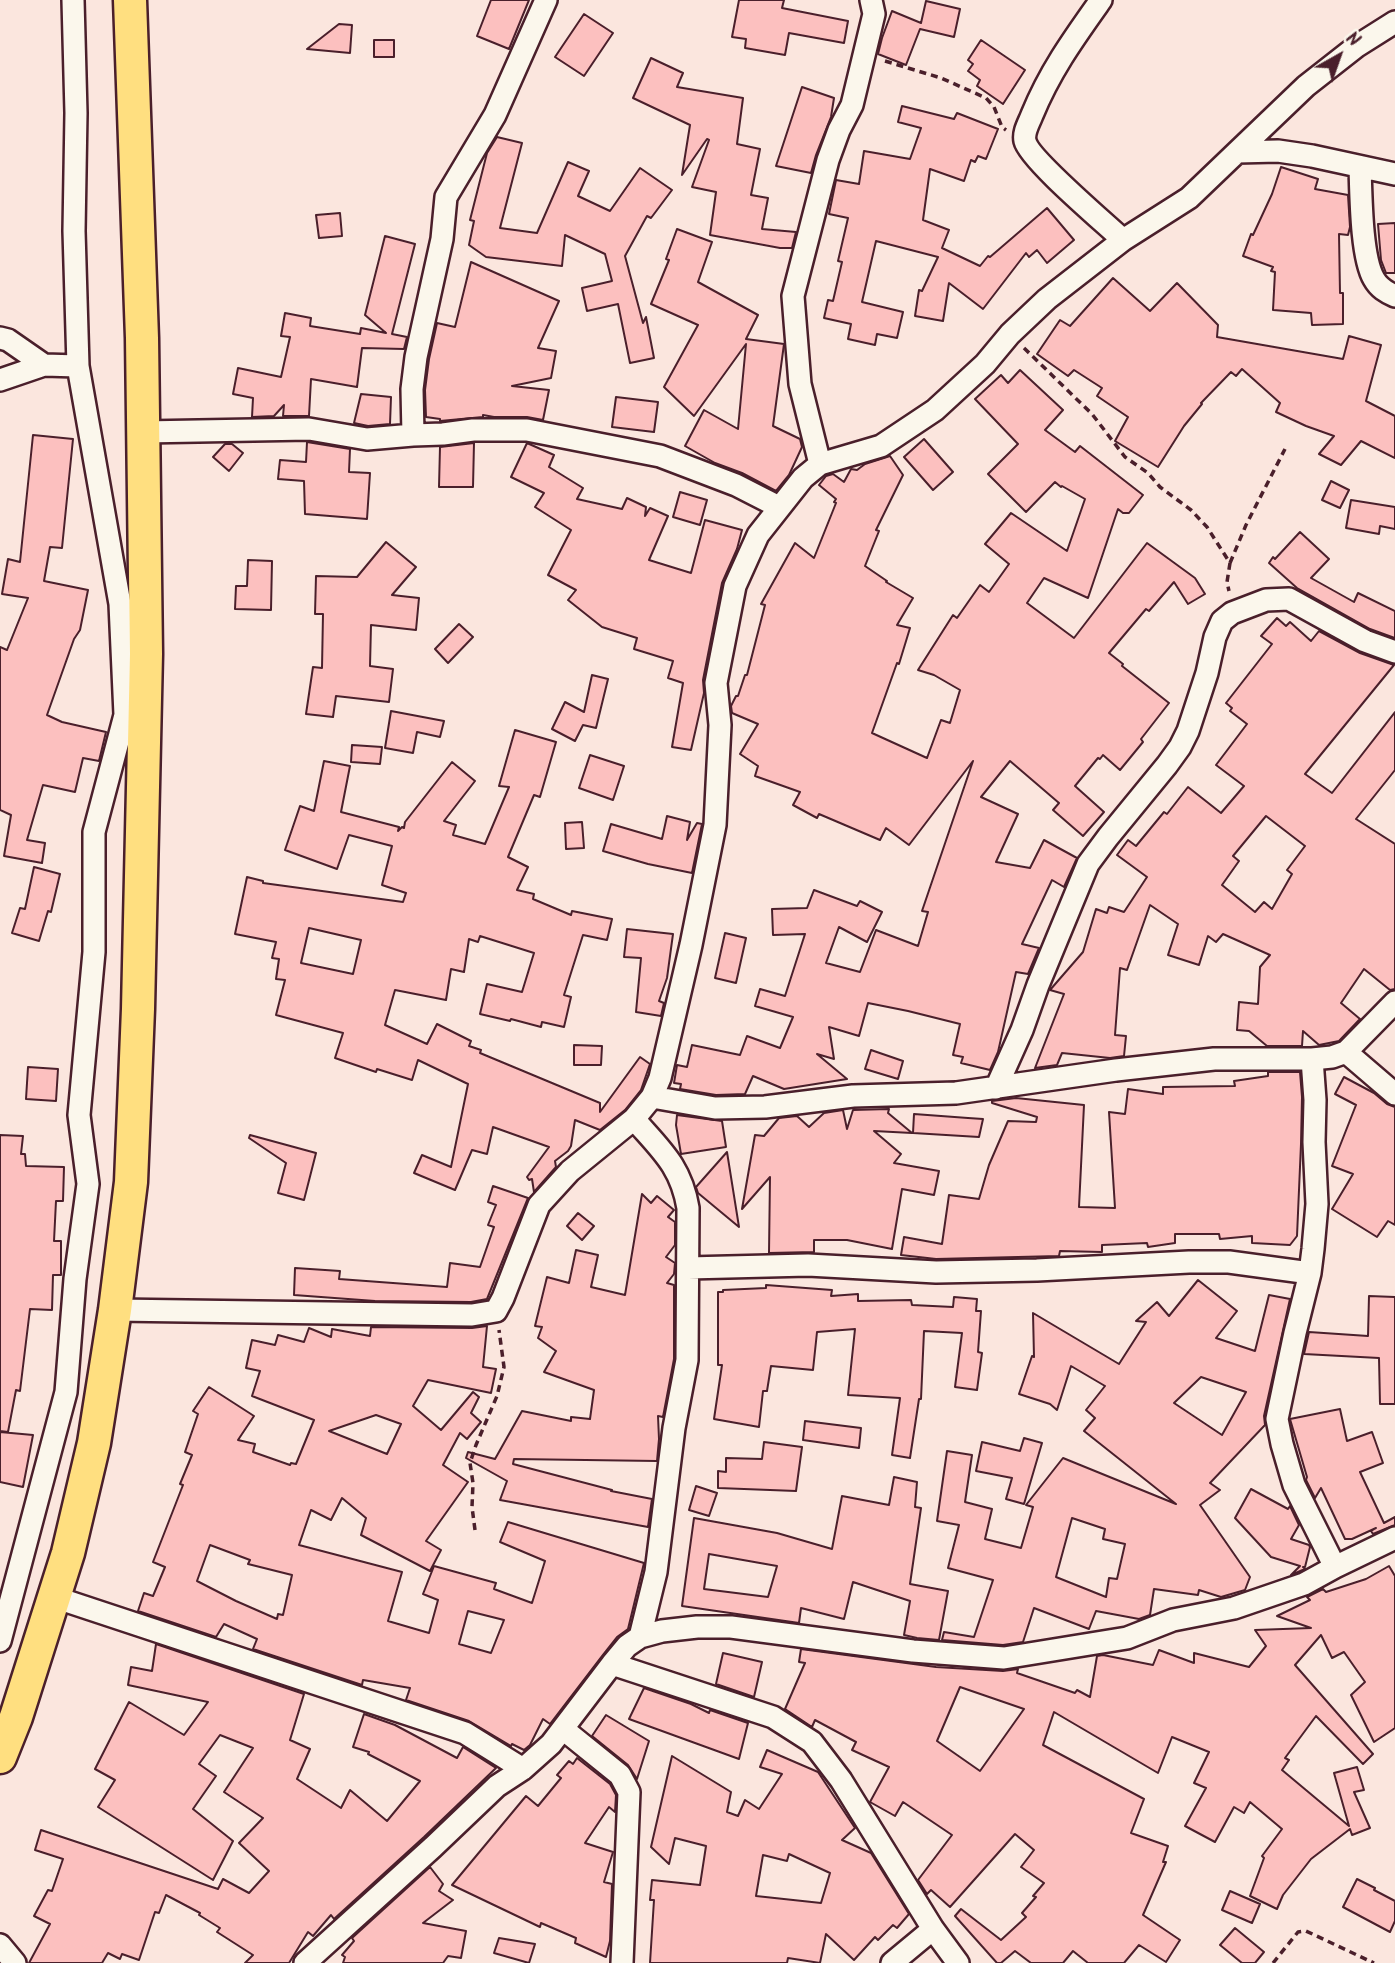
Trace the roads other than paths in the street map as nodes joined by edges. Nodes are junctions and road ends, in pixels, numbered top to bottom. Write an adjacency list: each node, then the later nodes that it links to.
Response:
1 (73, 0): 14 (street)
2 (130, 0): 16 (highway)
3 (546, 0): 17 (street)
4 (871, 0): 18 (street)
5 (1101, 0): 10 (street)
6 (1395, 22): 7 (street)
7 (1237, 152): 8 (street); 10 (street)
8 (1360, 167): 9 (street); 11 (street)
9 (1395, 174)
10 (1123, 240): 18 (street)
11 (1395, 296)
12 (0, 338): 13 (street)
13 (44, 365): 14 (street); 15 (street)
14 (78, 366): 35 (street)
15 (0, 380)
16 (143, 432): 17 (street); 30 (highway)
17 (412, 435): 19 (street)
18 (820, 464): 19 (street)
19 (779, 507): 26 (street)
20 (1395, 652): 24 (street)
21 (1395, 1002): 22 (street)
22 (1346, 1052): 23 (street); 25 (street)
23 (1312, 1059): 24 (street); 29 (street)
24 (996, 1088): 26 (street)
25 (1395, 1094)
26 (652, 1097): 27 (street)
27 (634, 1119): 28 (street); 30 (street)
28 (688, 1268): 29 (street); 34 (street)
29 (1310, 1273): 32 (street)
30 (115, 1310): 33 (highway)
31 (1395, 1538): 32 (street)
32 (1335, 1567): 34 (street)
33 (54, 1597): 38 (highway); 39 (street)
34 (640, 1637): 36 (street)
35 (0, 1641)
36 (612, 1664): 37 (street); 40 (street)
37 (563, 1729): 39 (street); 44 (street)
38 (0, 1757)
39 (523, 1769): 43 (street)
40 (933, 1929): 45 (street); 46 (street)
41 (0, 1945): 42 (street)
42 (15, 1963)
43 (305, 1963)
44 (622, 1963)
45 (892, 1963)
46 (958, 1963)

